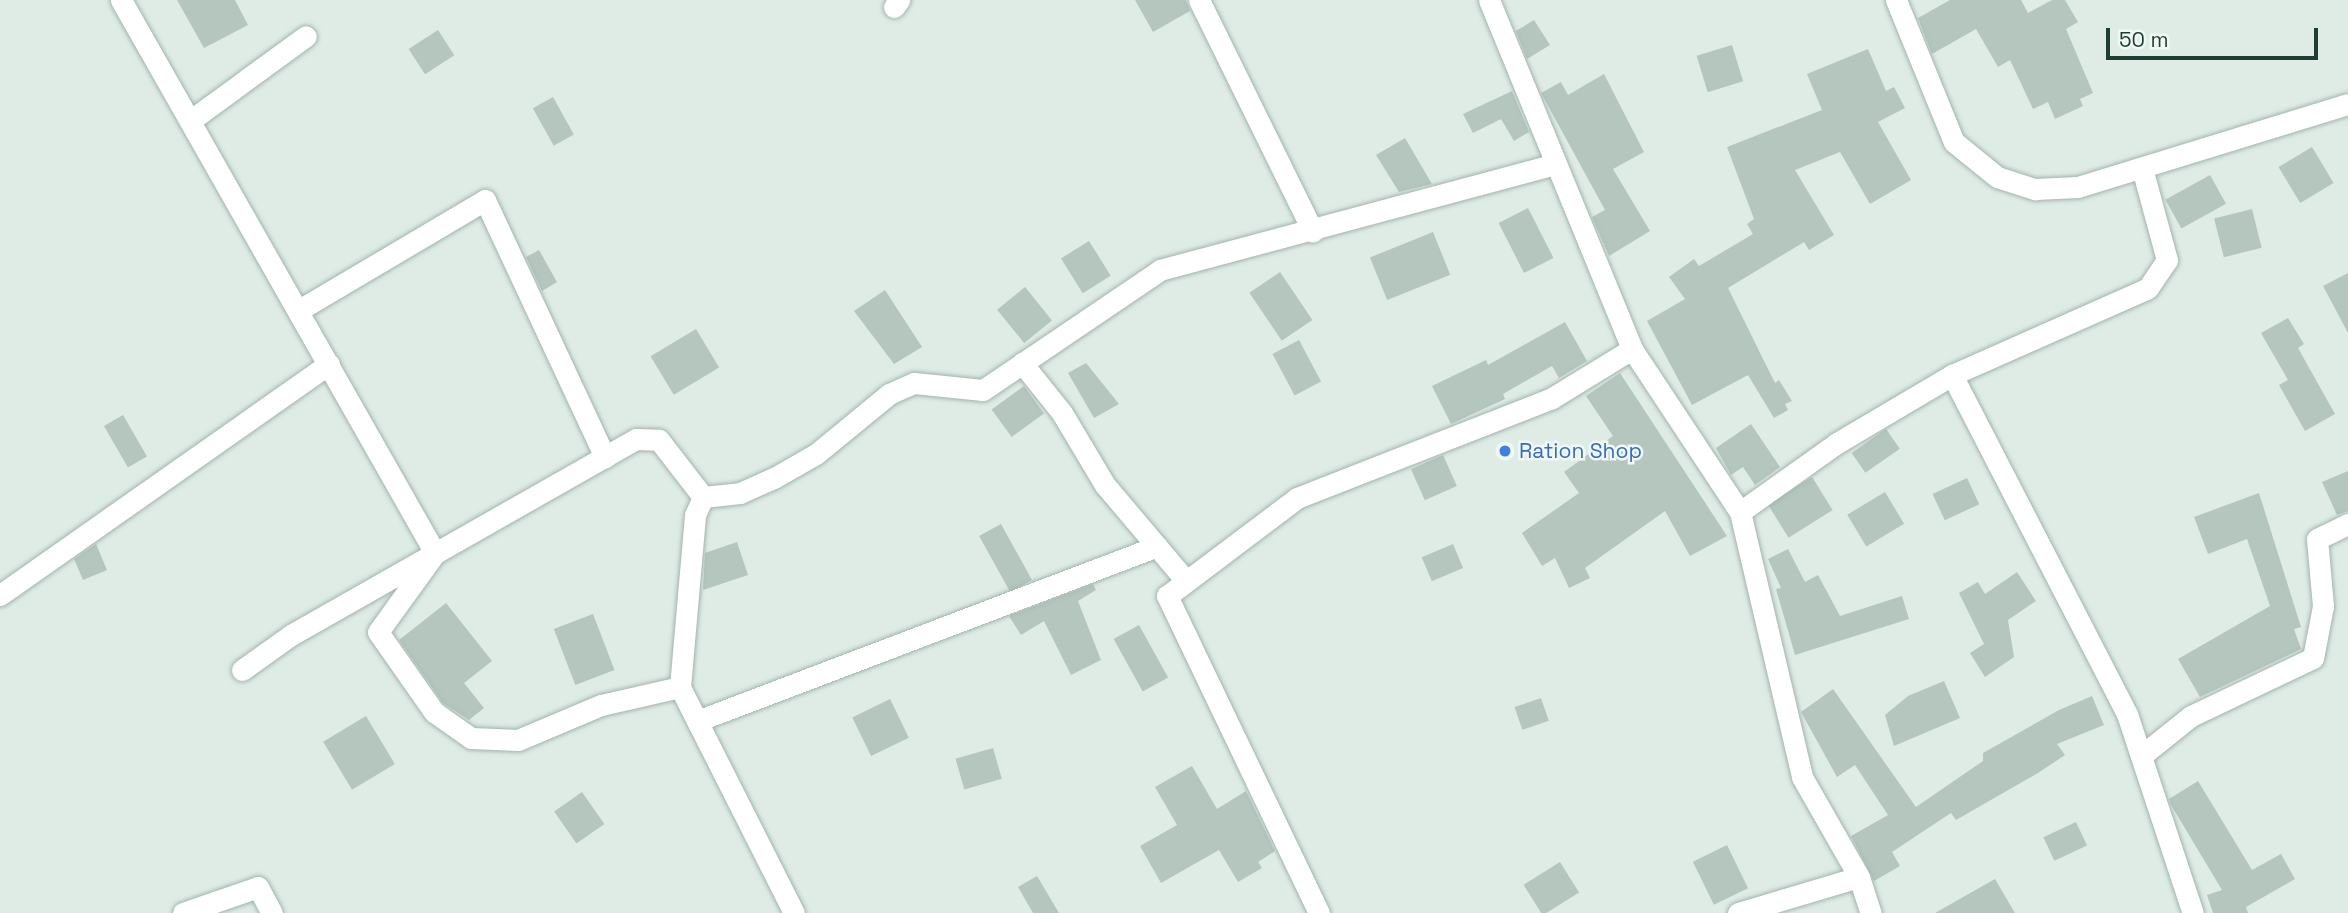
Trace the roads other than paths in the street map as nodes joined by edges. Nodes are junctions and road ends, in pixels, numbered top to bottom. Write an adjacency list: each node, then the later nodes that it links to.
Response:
1 (121, 0): 7 (street)
2 (1199, 0): 10 (street)
3 (1489, 0): 8 (street)
4 (1896, 0): 9 (street)
5 (306, 36): 7 (street)
6 (2348, 104): 9 (street)
7 (191, 120): 11 (street)
8 (1555, 163): 10 (street); 12 (street)
9 (2143, 168): 15 (street)
10 (1313, 232): 13 (street)
11 (299, 310): 14 (street); 16 (street)
12 (1632, 349): 18 (street); 22 (street)
13 (1022, 363): 17 (street); 20 (street)
14 (329, 364): 21 (street); 23 (street)
15 (1952, 375): 18 (street); 27 (street)
16 (605, 457): 17 (street); 21 (street)
17 (704, 497): 25 (street)
18 (1740, 512): 28 (street)
19 (2348, 524): 27 (street)
20 (1157, 546): 22 (street); 26 (street)
21 (435, 553): 24 (street); 25 (street)
22 (1186, 582): 32 (street)
23 (0, 595)
24 (242, 670)
25 (680, 687): 26 (street)
26 (697, 721): 31 (street)
27 (2141, 756): 35 (street)
28 (1859, 877): 33 (street); 34 (street)
29 (183, 913): 30 (street)
30 (272, 913)
31 (794, 913)
32 (1319, 913)
33 (1738, 913)
34 (1871, 913)
35 (2193, 913)

